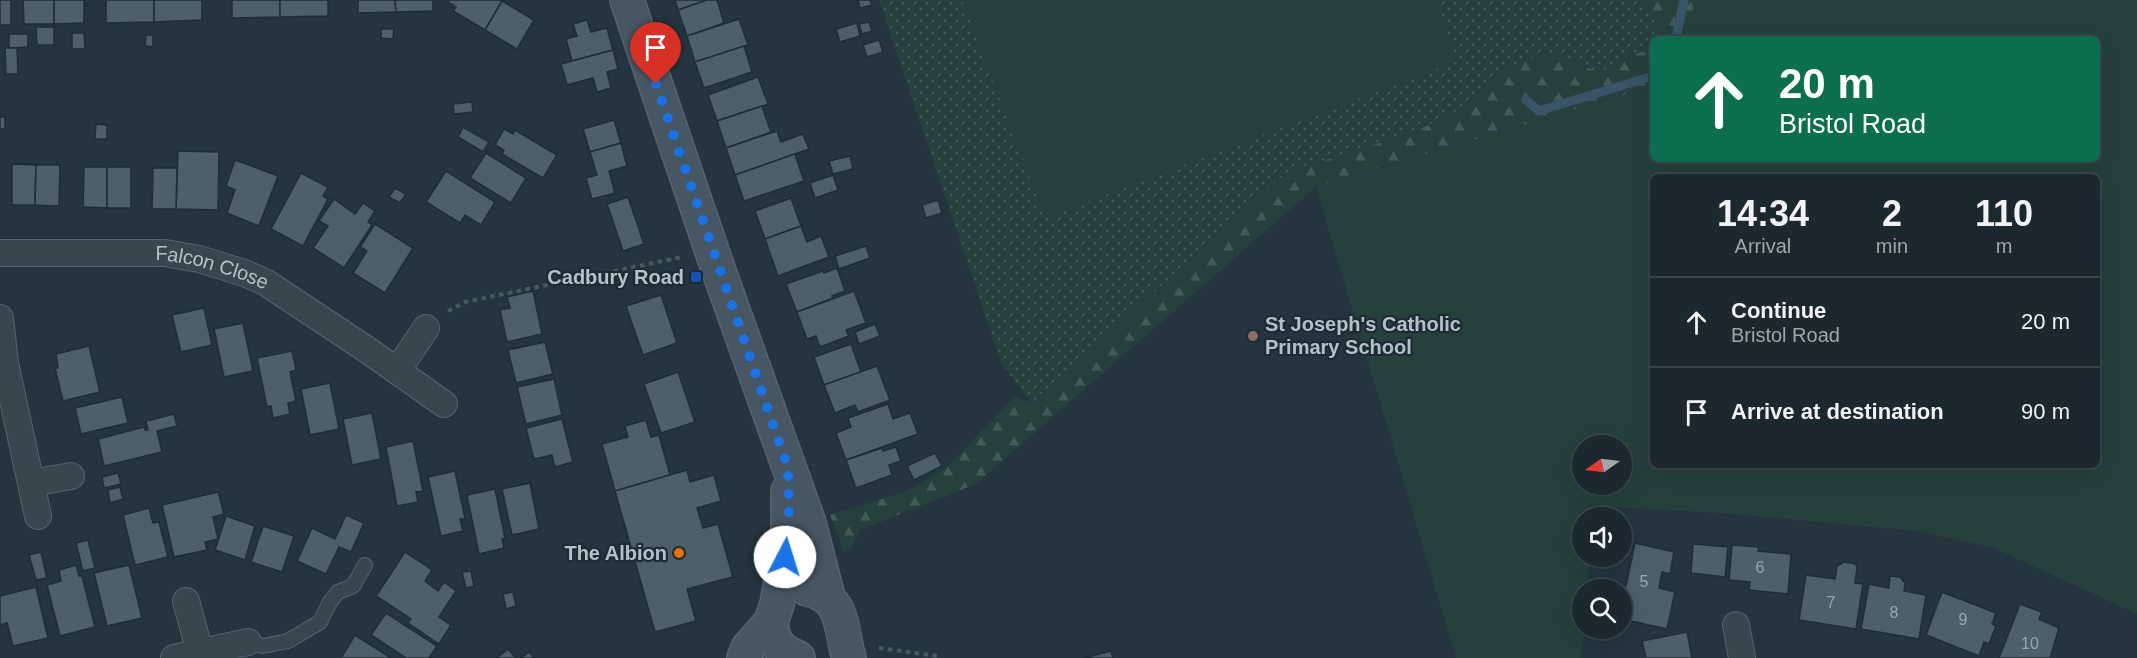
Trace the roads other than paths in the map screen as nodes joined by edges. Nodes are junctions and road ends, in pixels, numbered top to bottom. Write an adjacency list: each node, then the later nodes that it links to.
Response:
1 (627, 0): 7 (main road)
2 (0, 253): 5 (street, Falcon Close)
3 (0, 318): 9 (street)
4 (426, 328): 5 (street)
5 (397, 371): 6 (street, Falcon Close)
6 (444, 404)
7 (788, 468): 13 (main road); 14 (main road)
8 (71, 476): 9 (street)
9 (32, 483): 10 (street)
10 (38, 516)
11 (365, 565): 16 (lane)
12 (186, 601): 17 (street)
13 (834, 608): 14 (main road); 21 (main road); 22 (main road)
14 (774, 613): 19 (main road); 20 (main road)
15 (1736, 625): 23 (street)
16 (248, 642): 17 (street)
17 (200, 652): 18 (street)
18 (174, 658)
19 (744, 658)
20 (798, 658)
21 (812, 658)
22 (849, 658)
23 (1742, 658)

